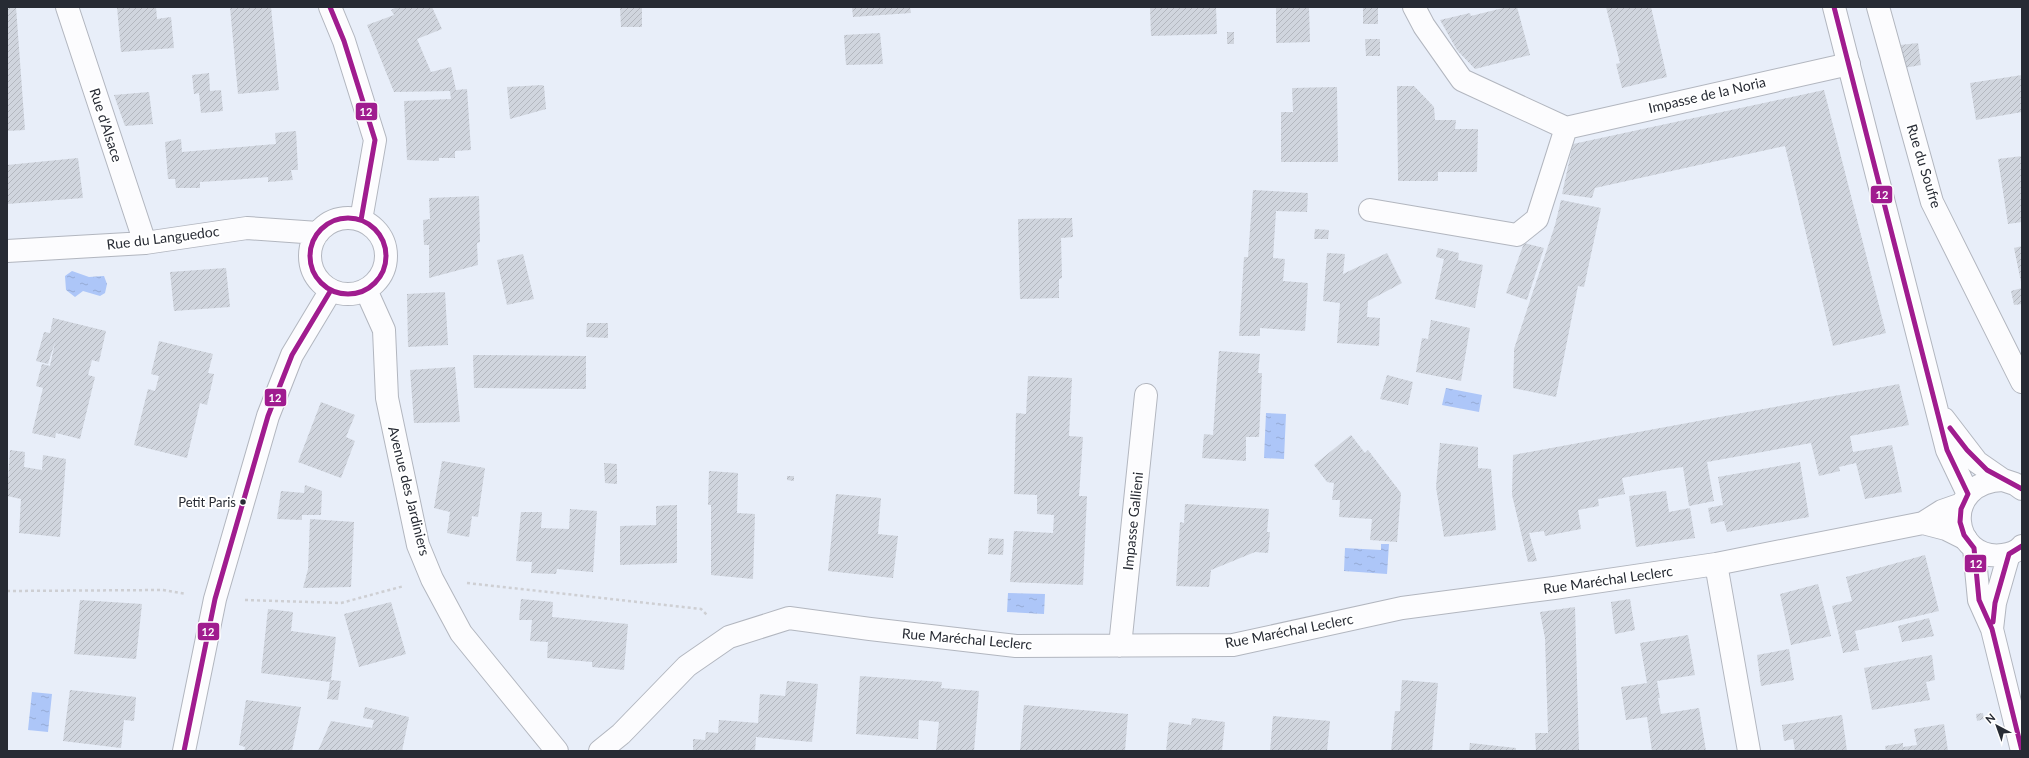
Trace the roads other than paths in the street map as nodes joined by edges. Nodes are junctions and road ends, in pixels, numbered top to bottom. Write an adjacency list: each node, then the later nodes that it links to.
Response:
1 (67, 7): 11 (street, Rue d'Alsace)
2 (330, 7): 9 (street)
3 (1414, 7): 7 (street)
4 (1834, 7): 6 (street)
5 (1878, 7): 15 (street, Rue du Soufre)
6 (1849, 64): 7 (street, Impasse de la Noria); 17 (street)
7 (1566, 128): 8 (street)
8 (1370, 210)
9 (361, 220): 10 (street); 14 (street)
10 (318, 233): 11 (street, Rue du Languedoc); 13 (street)
11 (145, 243): 12 (street, Rue du Languedoc)
12 (7, 251)
13 (331, 290): 14 (street); 26 (street)
14 (366, 290): 27 (street, Avenue des Jardiniers)
15 (2022, 382)
16 (1146, 396): 25 (street, Impasse Gallieni)
17 (1937, 410): 18 (street); 19 (street)
18 (2015, 483): 19 (street, Rue Maréchal Leclerc)
19 (1965, 499): 20 (street, Rue Maréchal Leclerc); 21 (street)
20 (1923, 523): 21 (street, Rue Maréchal Leclerc); 23 (street, Rue Maréchal Leclerc)
21 (1970, 544): 22 (street, Rue Maréchal Leclerc); 24 (street)
22 (2016, 550): 24 (street)
23 (1716, 564): 25 (street, Rue Maréchal Leclerc); 29 (street)
24 (1992, 629): 30 (street)
25 (1120, 646): 28 (street, Rue Maréchal Leclerc)
26 (184, 751)
27 (557, 751)
28 (600, 751)
29 (1749, 751)
30 (2022, 751)

